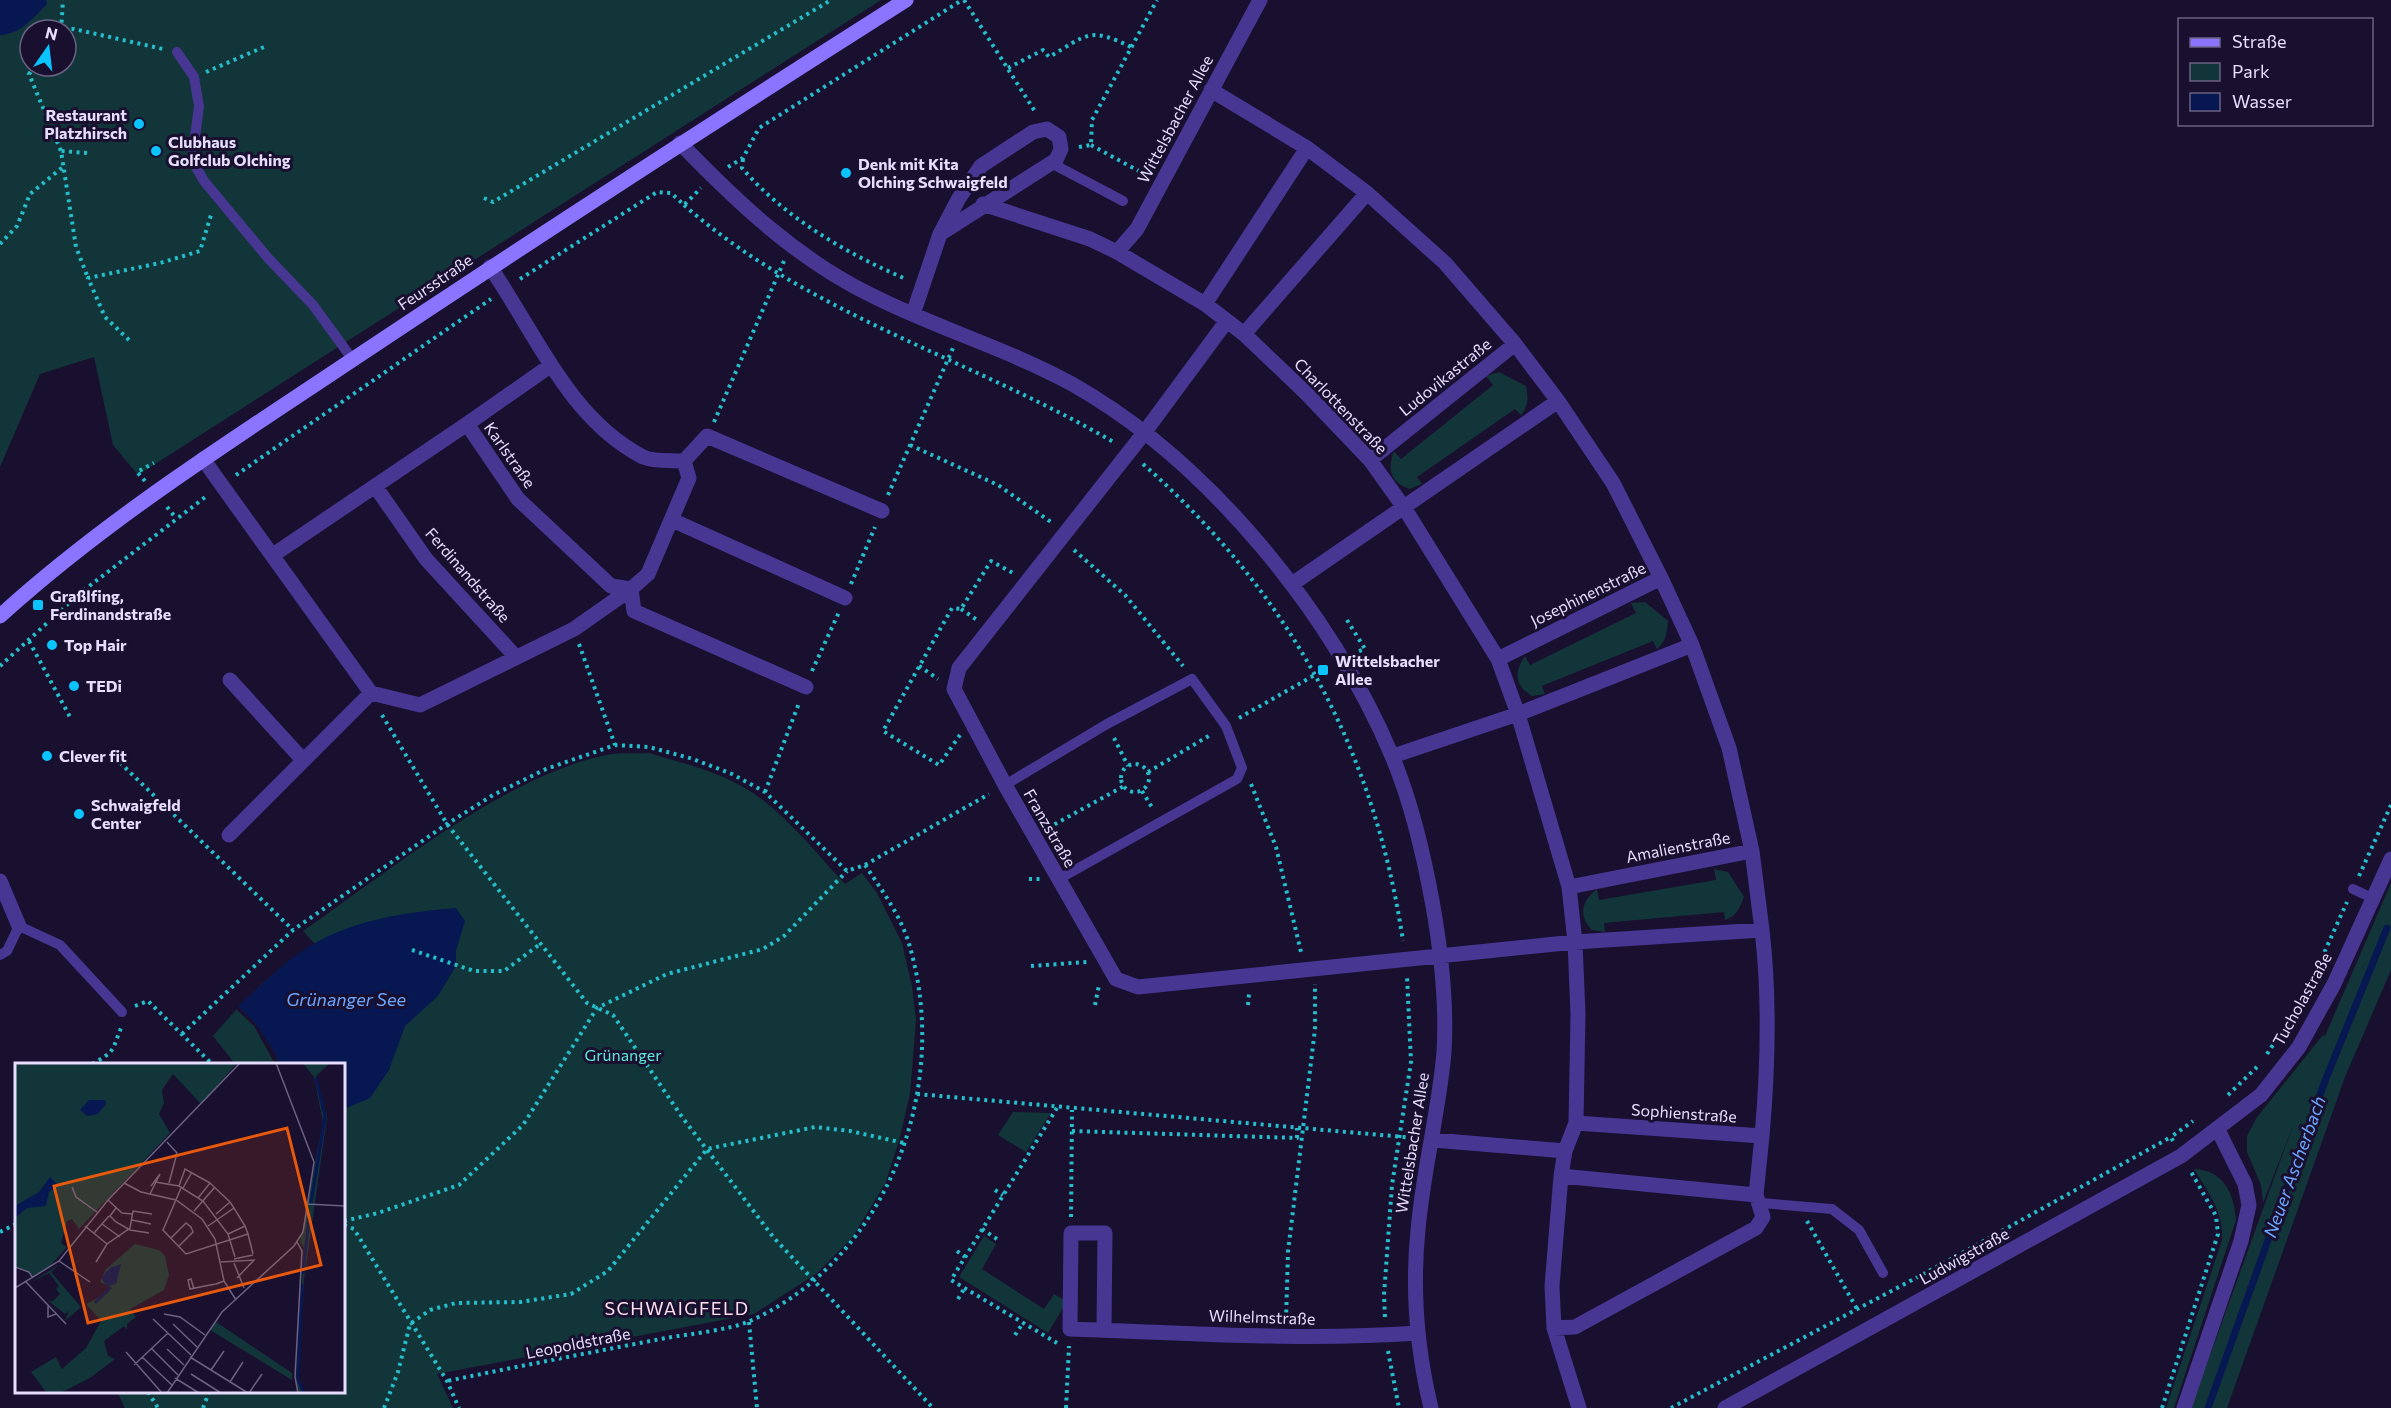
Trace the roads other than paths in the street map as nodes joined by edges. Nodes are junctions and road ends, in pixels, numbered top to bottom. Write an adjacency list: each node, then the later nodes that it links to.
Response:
1 (906, 0): 5 (street, Feursstraße)
2 (1260, 0): 4 (street, Wittelsbacher Allee)
3 (177, 52): 19 (lane)
4 (1211, 90): 6 (street); 12 (street, Wittelsbacher Allee)
5 (680, 143): 13 (street, Feursstraße); 15 (street, Wittelsbacher Allee)
6 (1307, 148): 8 (street); 14 (street)
7 (1051, 163): 9 (lane); 10 (street); 11 (street)
8 (1367, 193): 17 (street); 18 (street)
9 (1123, 201)
10 (983, 204): 11 (street); 12 (street, Charlottenstraße)
11 (940, 234): 15 (street)
12 (1117, 252): 14 (street, Charlottenstraße)
13 (490, 267): 19 (street, Feursstraße); 20 (street)
14 (1205, 304): 16 (street, Charlottenstraße)
15 (913, 314): 23 (street, Wittelsbacher Allee)
16 (1226, 322): 17 (street, Charlottenstraße); 23 (street)
17 (1244, 334): 25 (street, Charlottenstraße)
18 (1515, 344): 21 (street, Ludovikastraße); 25 (street, Ludovikastraße)
19 (353, 360): 24 (street, Feursstraße)
20 (550, 366): 22 (street, Karlstraße); 26 (street)
21 (1558, 401): 28 (street); 32 (street, Ludovikastraße)
22 (467, 424): 27 (street); 34 (street, Karlstraße)
23 (1144, 433): 33 (street, Wittelsbacher Allee); 46 (street, Franzstraße)
24 (203, 459): 31 (street); 36 (street, Feursstraße)
25 (1370, 460): 28 (street, Charlottenstraße)
26 (684, 461): 29 (street); 30 (street)
27 (375, 486): 31 (street); 38 (street, Ferdinandstraße)
28 (1405, 509): 33 (street); 39 (street)
29 (882, 511)
30 (672, 520): 34 (street); 35 (street)
31 (273, 555): 42 (street)
32 (1661, 578): 37 (street, Josephinenstraße); 39 (street, Josephinenstraße)
33 (1292, 584): 44 (street, Wittelsbacher Allee)
34 (631, 590): 38 (street); 41 (street)
35 (845, 598)
36 (0, 616)
37 (1692, 645): 43 (street); 48 (street, Josephinenstraße)
38 (515, 656): 42 (street)
39 (1498, 659): 43 (street)
40 (230, 680): 45 (street)
41 (806, 687)
42 (372, 693): 45 (street)
43 (1518, 714): 44 (street); 52 (street)
44 (1393, 756): 59 (street, Wittelsbacher Allee)
45 (303, 760): 47 (street)
46 (1005, 785): 50 (street, Franzstraße); 50 (lane)
47 (229, 835)
48 (1752, 851): 52 (street, Amalienstraße); 56 (street, Amalienstraße)
49 (2391, 859): 54 (street, Tucholastraße)
50 (1059, 879): 59 (street, Franzstraße)
51 (0, 881): 55 (street)
52 (1569, 887): 57 (street)
53 (2353, 890): 54 (lane)
54 (2372, 898): 62 (street, Tucholastraße)
55 (19, 926): 58 (lane); 60 (lane)
56 (1762, 930): 57 (street); 63 (street, Amalienstraße)
57 (1575, 942): 59 (street); 61 (street)
58 (0, 956)
59 (1439, 958): 64 (street, Wittelsbacher Allee)
60 (122, 1012)
61 (1576, 1123): 63 (street, Sophienstraße); 65 (street)
62 (2218, 1130): 74 (street, Ludwigstraße); 75 (street)
63 (1762, 1136): 67 (street)
64 (1433, 1140): 65 (street); 71 (street, Wittelsbacher Allee)
65 (1565, 1151): 66 (street)
66 (1561, 1176): 67 (street); 69 (street)
67 (1759, 1199): 68 (lane); 69 (street)
68 (1883, 1273)
69 (1554, 1328): 73 (street)
70 (1104, 1330): 70 (street, Wilhelmstraße); 71 (street, Wilhelmstraße)
71 (1418, 1333): 72 (street, Wittelsbacher Allee)
72 (1431, 1408)
73 (1579, 1408)
74 (1725, 1408)
75 (2184, 1408)

